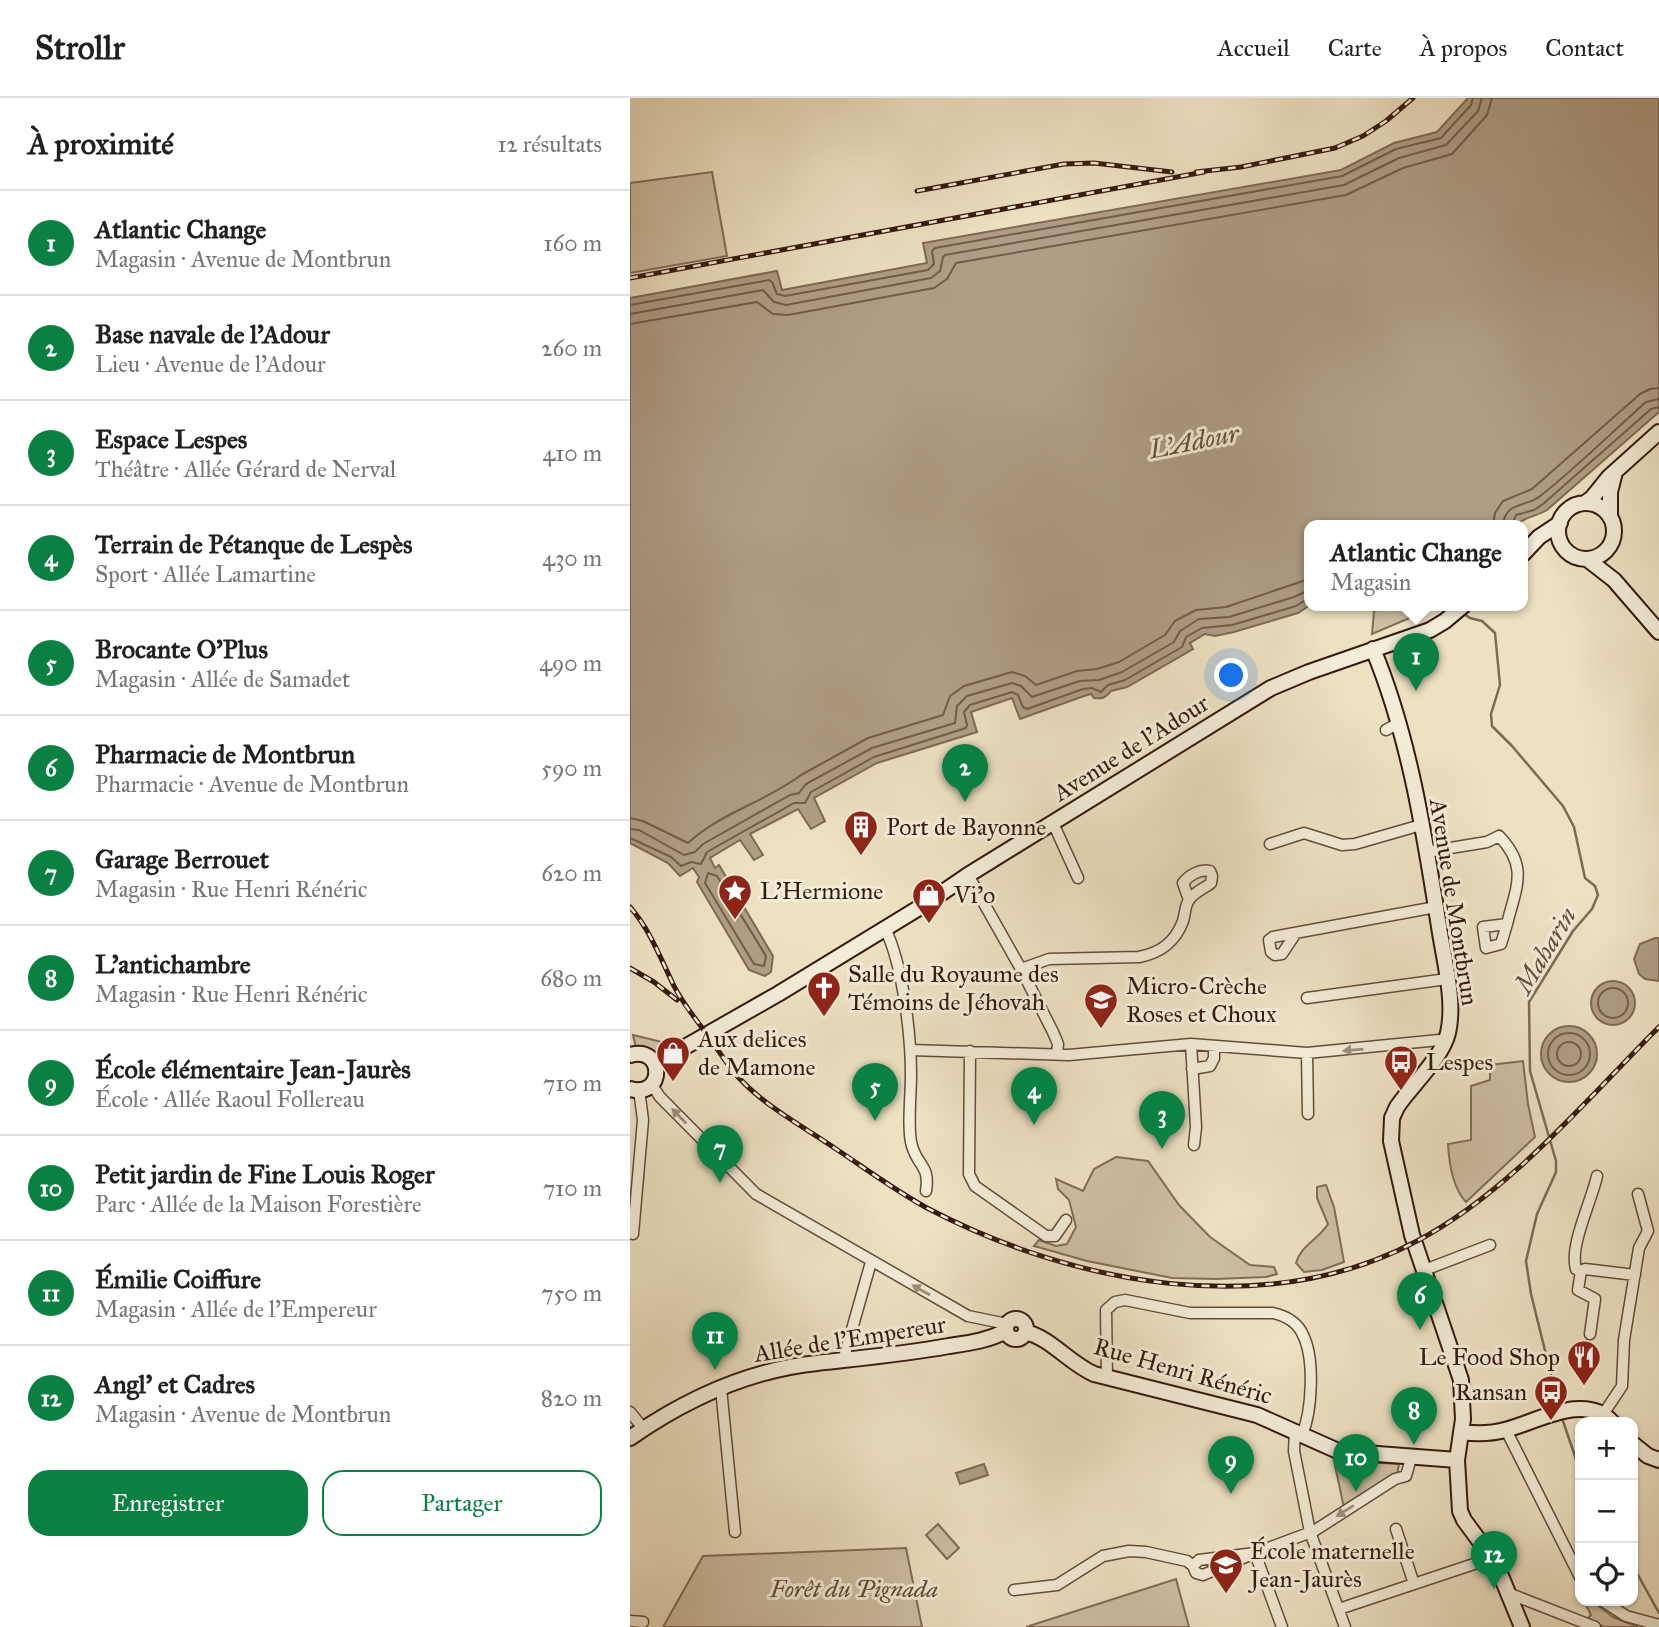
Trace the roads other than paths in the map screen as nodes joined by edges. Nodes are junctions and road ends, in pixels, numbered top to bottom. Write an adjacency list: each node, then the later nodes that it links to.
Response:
1 (1659, 432): 2 (street)
2 (1616, 471): 3 (street); 4 (street)
3 (1585, 503): 4 (street); 5 (street)
4 (1610, 516): 8 (street)
5 (1560, 523): 6 (street); 7 (street)
6 (1564, 547): 9 (street); 10 (street)
7 (1528, 549)
8 (1606, 550): 10 (street); 11 (street)
9 (1528, 552)
10 (1587, 559): 11 (street)
11 (1614, 580): 13 (street)
12 (1457, 611): 14 (street, Avenue de l'Adour)
13 (1659, 632)
14 (1393, 642): 15 (street, Avenue de l'Adour); 16 (street)
15 (1373, 649): 16 (street, Avenue de Montbrun); 17 (street, Avenue de l'Adour)
16 (1388, 690): 18 (street, Avenue de Montbrun)
17 (1053, 823): 21 (street, Avenue de l'Adour); 22 (street)
18 (1421, 825): 19 (street); 20 (street, Avenue de Montbrun)
19 (1270, 844)
20 (1426, 852): 24 (street, Avenue de Montbrun); 25 (street)
21 (968, 875): 26 (street, Avenue de l'Adour); 28 (street)
22 (1079, 878)
23 (1189, 900): 28 (street)
24 (1436, 907): 27 (street); 29 (street, Avenue de Montbrun)
25 (1507, 924)
26 (885, 928): 34 (street); 39 (street, Avenue de l'Adour)
27 (1296, 933)
28 (1021, 969): 37 (street)
29 (1447, 979): 30 (street); 31 (street, Avenue de Montbrun)
30 (1307, 998)
31 (1445, 1042): 36 (street, one-way to 36); 51 (street, Avenue de Montbrun)
32 (1191, 1044): 33 (street); 37 (street); 40 (street)
33 (1214, 1046): 36 (street); 40 (street)
34 (911, 1050): 35 (street); 45 (street)
35 (970, 1051): 37 (street); 47 (street)
36 (1307, 1053): 42 (street)
37 (1057, 1054)
38 (630, 1055): 39 (street)
39 (655, 1064): 41 (street)
40 (1192, 1069): 43 (street)
41 (640, 1088): 48 (street); 50 (street, one-way to 41)
42 (1308, 1114)
43 (1194, 1145)
44 (1597, 1176): 52 (street)
45 (926, 1191)
46 (1638, 1194): 53 (street)
47 (1066, 1220)
48 (633, 1234)
49 (1490, 1245): 51 (street)
50 (871, 1262): 54 (street, one-way to 50); 56 (street)
51 (1422, 1271): 65 (street, Avenue de Montbrun)
52 (1581, 1271): 53 (street); 55 (street)
53 (1634, 1275): 61 (street)
54 (1006, 1328): 56 (street, Allée de l'Empereur); 57 (street, Rue Henri Rénéric)
55 (1590, 1334)
56 (843, 1361): 58 (street, Allée de l'Empereur)
57 (1107, 1378): 64 (street, Rue Henri Rénéric); 64 (street)
58 (721, 1388): 62 (street, Allée de l'Empereur); 72 (street)
59 (630, 1412): 62 (street)
60 (1606, 1417): 63 (street)
61 (1608, 1417)
62 (643, 1429): 66 (street, Allée de l'Empereur)
63 (1506, 1430): 65 (street); 76 (street)
64 (1298, 1433): 68 (street, Rue Henri Rénéric); 73 (street)
65 (1461, 1433): 69 (street, Avenue de Montbrun)
66 (630, 1438)
67 (1638, 1448): 70 (street)
68 (1411, 1458): 69 (street, Rue Henri Rénéric); 73 (street, one-way to 73)
69 (1457, 1460): 75 (street, Avenue de Montbrun)
70 (1659, 1460)
71 (1396, 1529): 77 (street)
72 (735, 1532)
73 (1310, 1532): 74 (street); 81 (street)
74 (1255, 1553): 78 (street); 85 (street)
75 (1492, 1558): 77 (street); 79 (street, Avenue de Montbrun)
76 (1575, 1567)
77 (1414, 1584): 81 (street)
78 (1014, 1590)
79 (1508, 1593): 87 (street, Avenue de Montbrun); 88 (street)
80 (1611, 1606): 84 (street)
81 (1339, 1609): 86 (street)
82 (630, 1620): 83 (street)
83 (643, 1622)
84 (1659, 1625)
85 (1282, 1627)
86 (1345, 1627)
87 (1522, 1627)
88 (1595, 1627)

